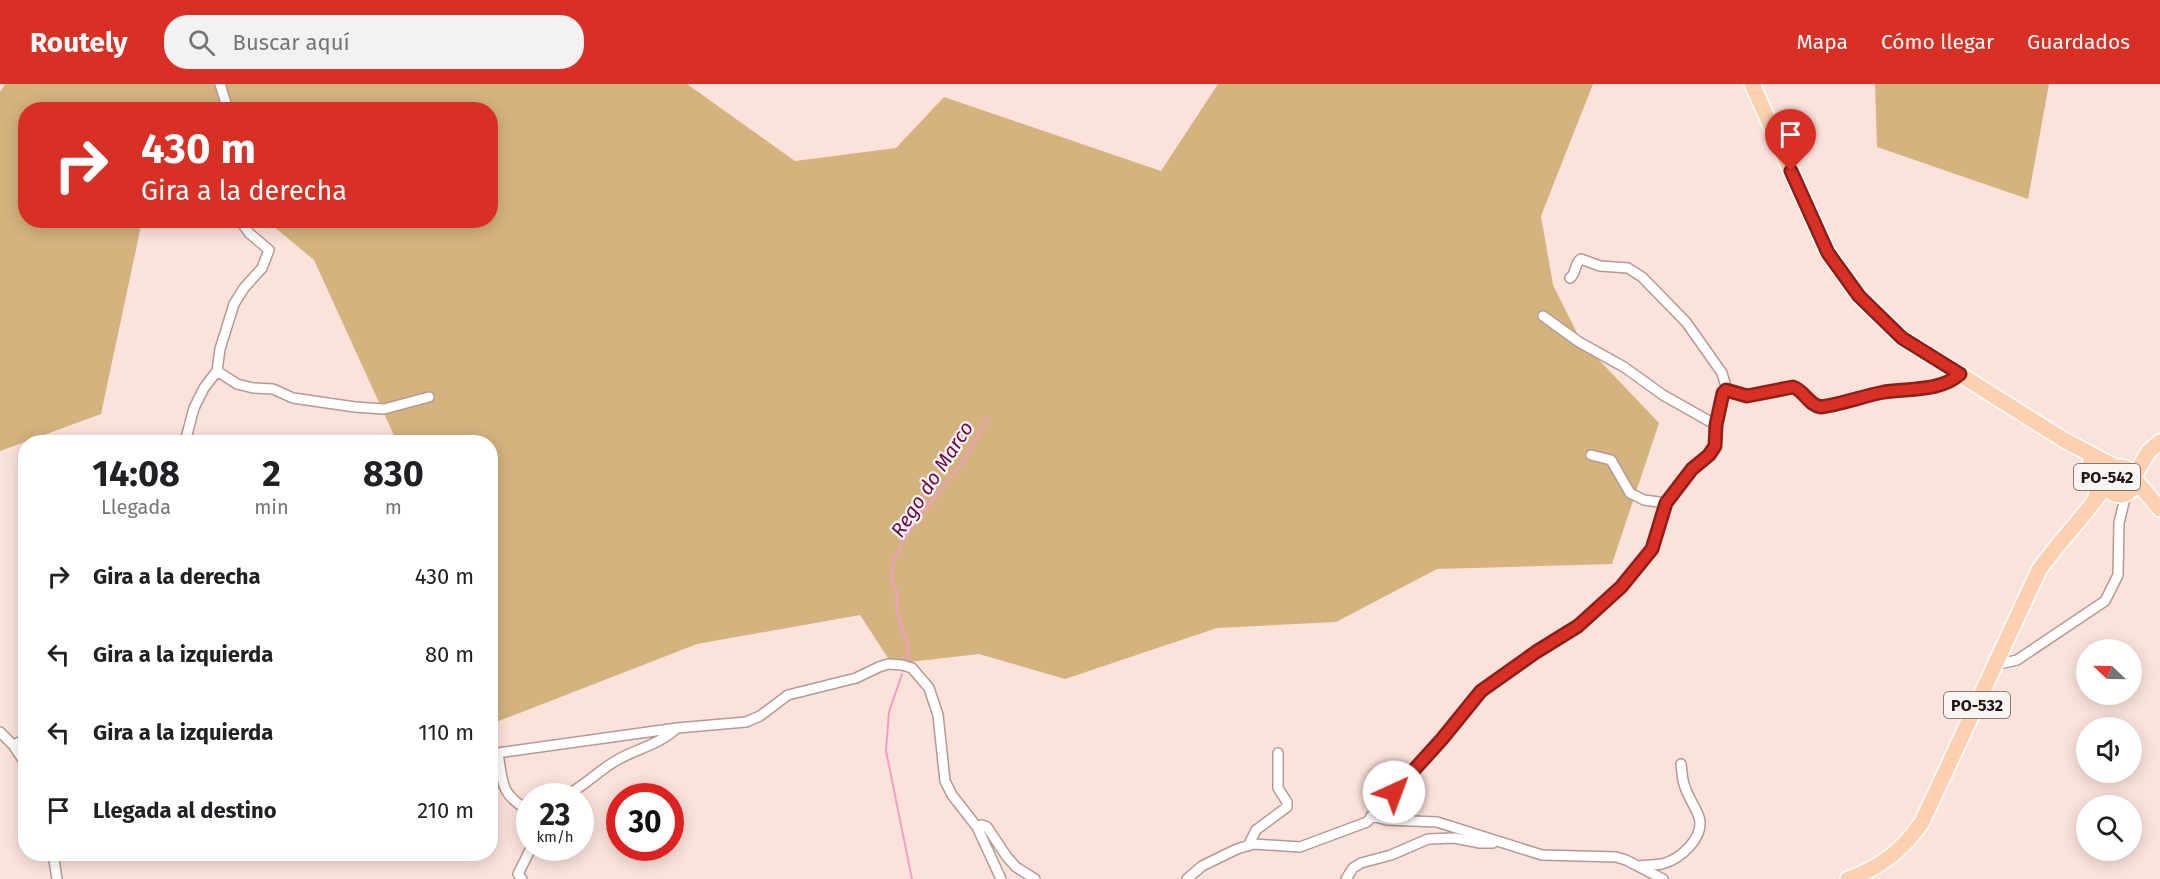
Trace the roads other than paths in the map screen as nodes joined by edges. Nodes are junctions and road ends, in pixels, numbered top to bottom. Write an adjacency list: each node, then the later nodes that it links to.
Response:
1 (220, 84): 3 (street)
2 (1752, 84): 8 (main road, PO-542)
3 (226, 102)
4 (246, 228): 7 (street)
5 (1570, 278): 9 (street)
6 (1543, 316): 11 (street)
7 (218, 371): 10 (street); 12 (street)
8 (1960, 374): 9 (street); 13 (main road, PO-542)
9 (1726, 390): 11 (street)
10 (429, 397)
11 (1716, 425): 18 (street)
12 (187, 435)
13 (2064, 440): 16 (main road, PO-542); 17 (main road, PO-542)
14 (2155, 447): 17 (main road)
15 (1591, 455): 18 (street)
16 (2090, 464): 17 (main road, PO-542); 20 (main road)
17 (2121, 481): 19 (main road, PO-542); 20 (main road, PO-542); 21 (street)
18 (1666, 503): 33 (street)
19 (2158, 506)
20 (2090, 509): 21 (main road, PO-532)
21 (1995, 665): 47 (main road, PO-532)
22 (677, 728): 27 (street); 31 (street); 34 (street)
23 (0, 732): 25 (street)
24 (18, 743): 25 (street)
25 (13, 745): 26 (street)
26 (18, 752)
27 (498, 752)
28 (1278, 753): 36 (street)
29 (1682, 764): 39 (street)
30 (498, 768): 32 (street)
31 (584, 783)
32 (516, 804)
33 (1371, 816): 35 (street); 36 (street)
34 (977, 827): 42 (street); 43 (street)
35 (1498, 842): 39 (street); 45 (street)
36 (1248, 846): 44 (street)
37 (54, 861): 40 (street)
38 (524, 861): 41 (street)
39 (1639, 866): 46 (street)
40 (57, 879)
41 (522, 879)
42 (1001, 879)
43 (1035, 879)
44 (1187, 879)
45 (1346, 879)
46 (1663, 879)
47 (1848, 879)

